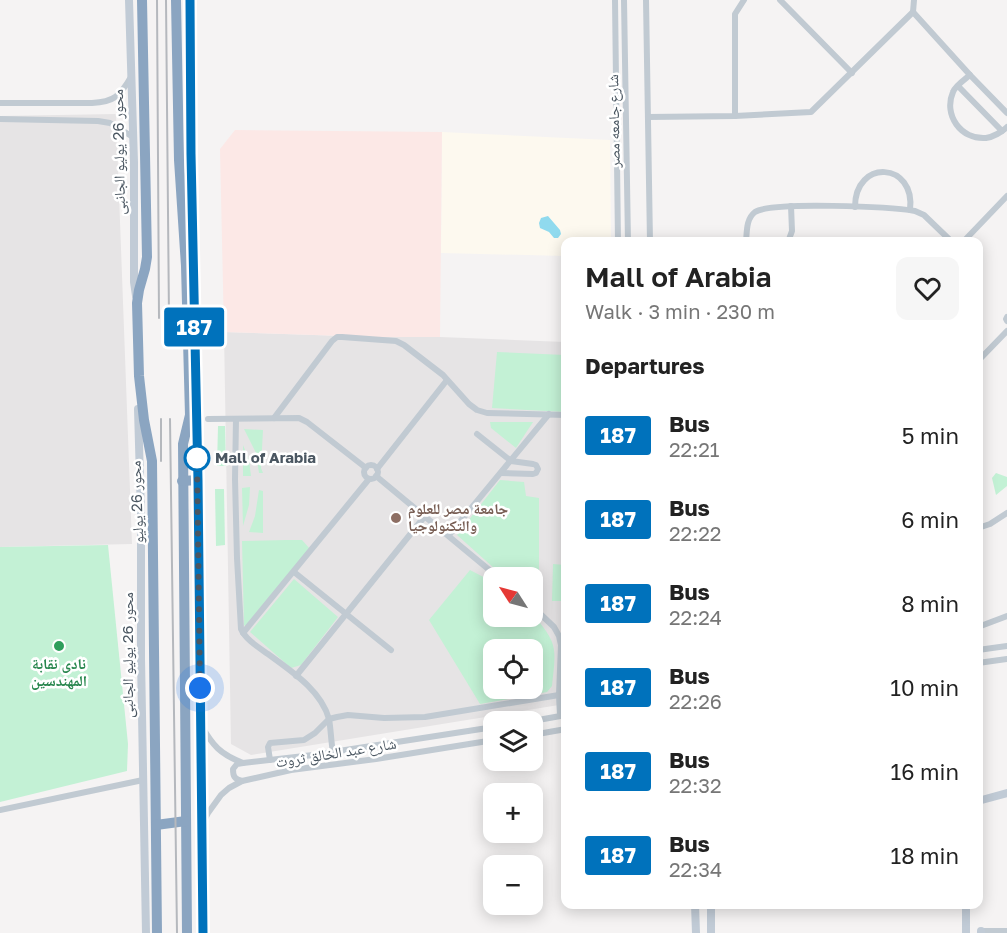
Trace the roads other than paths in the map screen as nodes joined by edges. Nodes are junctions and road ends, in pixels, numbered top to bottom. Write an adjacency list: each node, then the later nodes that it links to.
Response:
1 (129, 0): 14 (main road, محور 26 يوليو الجانبى)
2 (142, 0): 34 (highway, محور 26 يوليو)
3 (176, 0): 35 (highway)
4 (190, 0): 35 (main road)
5 (615, 0): 27 (street, شارع جامعه مصر)
6 (624, 0): 28 (street, شارع جامعه مصر)
7 (646, 0): 19 (street)
8 (744, 0): 18 (street)
9 (780, 0): 12 (street)
10 (914, 0): 11 (street)
11 (914, 12): 12 (street); 13 (street)
12 (852, 73): 18 (street)
13 (970, 75): 15 (street); 17 (street)
14 (131, 77): 16 (street); 22 (main road, محور 26 يوليو الجانبى)
15 (958, 86): 21 (street); 21 (street)
16 (0, 103)
17 (1007, 113)
18 (735, 116): 19 (street)
19 (648, 117): 29 (street)
20 (0, 119): 22 (street)
21 (1005, 129)
22 (133, 137): 34 (main road, محور 26 يوليو الجانبى)
23 (1007, 196): 33 (street)
24 (791, 206): 25 (street); 30 (street); 31 (street)
25 (855, 207): 26 (street); 26 (street)
26 (910, 210): 32 (street)
27 (618, 237)
28 (628, 237)
29 (650, 237)
30 (747, 237)
31 (790, 237)
32 (947, 237)
33 (968, 237)
34 (137, 303): 38 (highway, محور 26 يوليو)
35 (190, 320): 50 (main road); 51 (highway)
36 (1007, 331): 37 (street)
37 (983, 356)
38 (139, 376): 53 (main road, محور 26 يوليو الجانبى); 54 (highway, محور 26 يوليو)
39 (447, 380): 40 (street); 42 (street); 49 (street)
40 (549, 414): 41 (street); 46 (street)
41 (561, 415)
42 (274, 418): 44 (street); 47 (street)
43 (208, 419): 44 (street)
44 (236, 419): 64 (street)
45 (477, 434): 46 (street)
46 (511, 461): 48 (street); 48 (street)
47 (366, 468): 49 (street); 49 (street)
48 (501, 473): 57 (street)
49 (374, 475): 55 (street); 59 (street)
50 (198, 480): 51 (highway); 78 (main road)
51 (182, 481): 91 (highway)
52 (1007, 513): 56 (street)
53 (141, 514): 54 (highway); 86 (main road, محور 26 يوليو الجانبى)
54 (153, 514): 92 (highway, محور 26 يوليو)
55 (425, 516): 57 (street); 60 (street)
56 (983, 526)
57 (449, 535): 58 (street)
58 (486, 567)
59 (294, 572): 60 (street); 64 (street)
60 (345, 613): 68 (street); 72 (street)
61 (543, 616): 65 (street)
62 (1007, 616): 63 (street)
63 (983, 625)
64 (243, 633): 72 (street)
65 (561, 639)
66 (1007, 646): 67 (street)
67 (983, 649)
68 (391, 650)
69 (1007, 659): 70 (street)
70 (983, 662)
71 (561, 670): 73 (street)
72 (296, 675): 77 (street)
73 (559, 695): 74 (street); 77 (street)
74 (561, 705)
75 (561, 715): 76 (street)
76 (543, 719)
77 (329, 720): 83 (street); 84 (street)
78 (200, 723): 85 (street); 93 (main road)
79 (483, 729): 83 (street, شارع عبد الخالق ثروت)
80 (561, 730): 81 (street)
81 (543, 733)
82 (483, 742): 87 (street, شارع عبد الخالق ثروت)
83 (333, 752): 84 (street, شارع عبد الخالق ثروت)
84 (270, 760): 85 (street, شارع عبد الخالق ثروت)
85 (243, 763): 87 (street)
86 (143, 780): 90 (street); 101 (main road, محور 26 يوليو الجانبى)
87 (242, 781): 93 (street, شارع عبد الخالق ثروت)
88 (1007, 793): 89 (main road)
89 (983, 800)
90 (0, 810)
91 (186, 821): 92 (highway); 103 (highway)
92 (156, 825): 97 (highway, محور 26 يوليو)
93 (202, 825): 104 (main road)
94 (695, 909): 105 (main road)
95 (711, 909): 106 (main road)
96 (966, 909): 99 (main road)
97 (156, 911): 101 (highway); 102 (highway, محور 26 يوليو)
98 (1007, 931): 100 (street)
99 (966, 932)
100 (981, 932)
101 (147, 933)
102 (157, 933)
103 (187, 933)
104 (203, 933)
105 (696, 933)
106 (711, 933)

